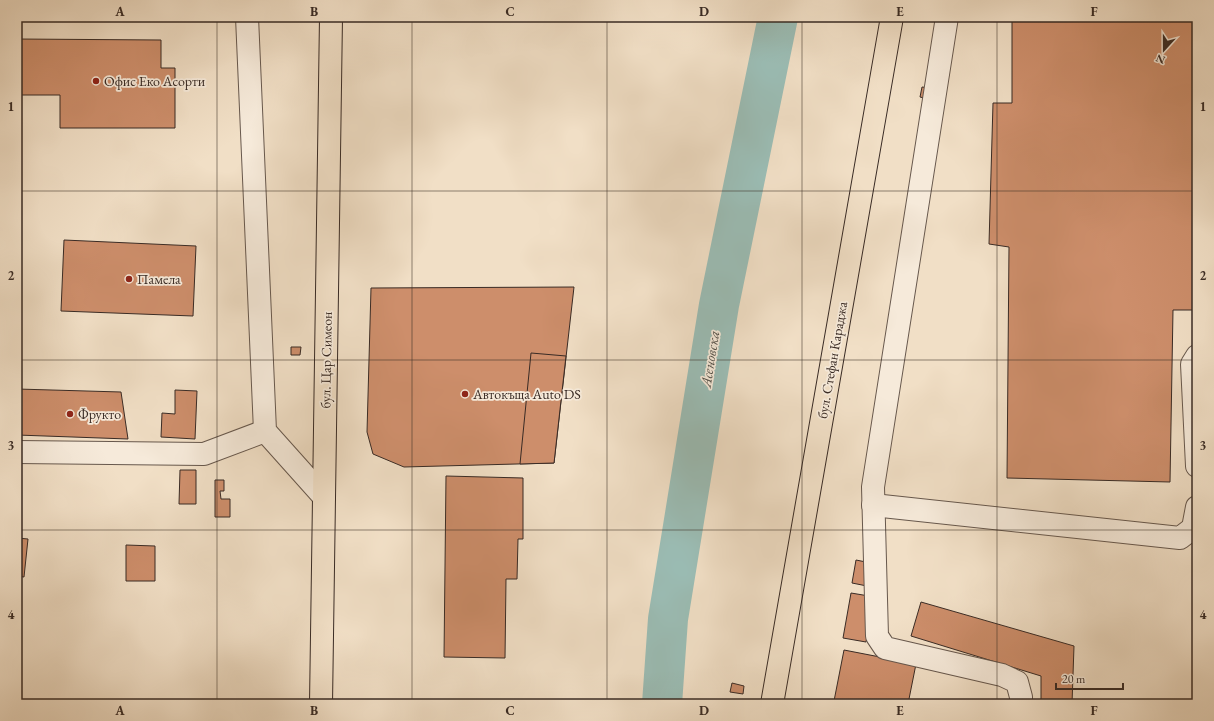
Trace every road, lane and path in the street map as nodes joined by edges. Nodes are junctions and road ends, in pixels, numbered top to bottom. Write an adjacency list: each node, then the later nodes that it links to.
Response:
1 (247, 17): 6 (lane)
2 (331, 17): 9 (main road, бул. Цар Симеон)
3 (892, 17): 13 (main road, бул. Стефан Караджа)
4 (947, 17): 10 (lane)
5 (1197, 356): 8 (lane)
6 (265, 431): 7 (lane); 9 (lane)
7 (17, 452)
8 (1197, 466)
9 (324, 497): 12 (main road, бул. Цар Симеон)
10 (873, 505): 11 (lane); 14 (lane)
11 (1197, 507)
12 (321, 704)
13 (772, 704)
14 (1021, 704)

